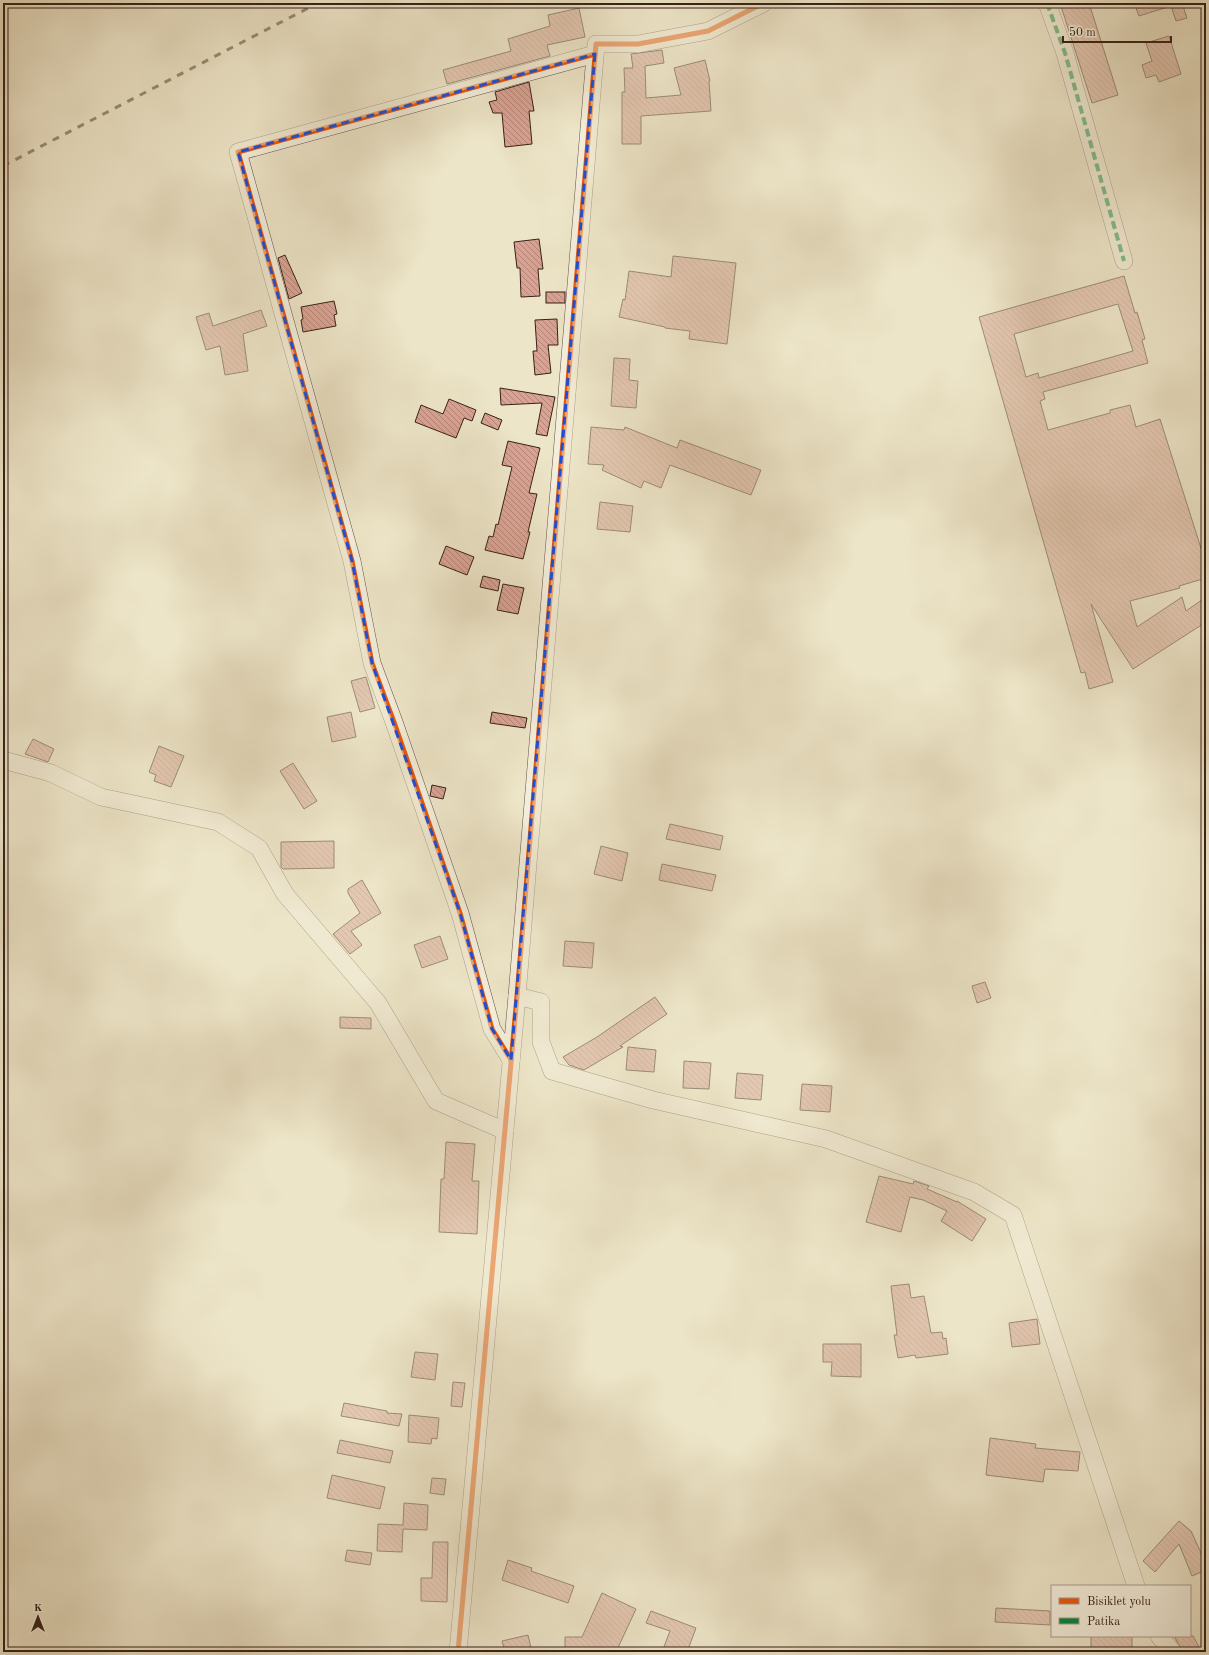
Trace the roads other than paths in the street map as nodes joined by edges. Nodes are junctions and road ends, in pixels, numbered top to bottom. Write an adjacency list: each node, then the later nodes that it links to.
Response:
1 (764, 3): 3 (street)
2 (1048, 3): 4 (street)
3 (596, 49): 6 (street); 7 (street)
4 (1124, 261)
5 (3, 760): 8 (street)
6 (517, 996): 7 (street); 9 (street)
7 (511, 1060): 8 (street)
8 (505, 1131): 11 (street)
9 (1136, 1585)
10 (1161, 1637): 12 (street)
11 (458, 1652)
12 (1173, 1652)

